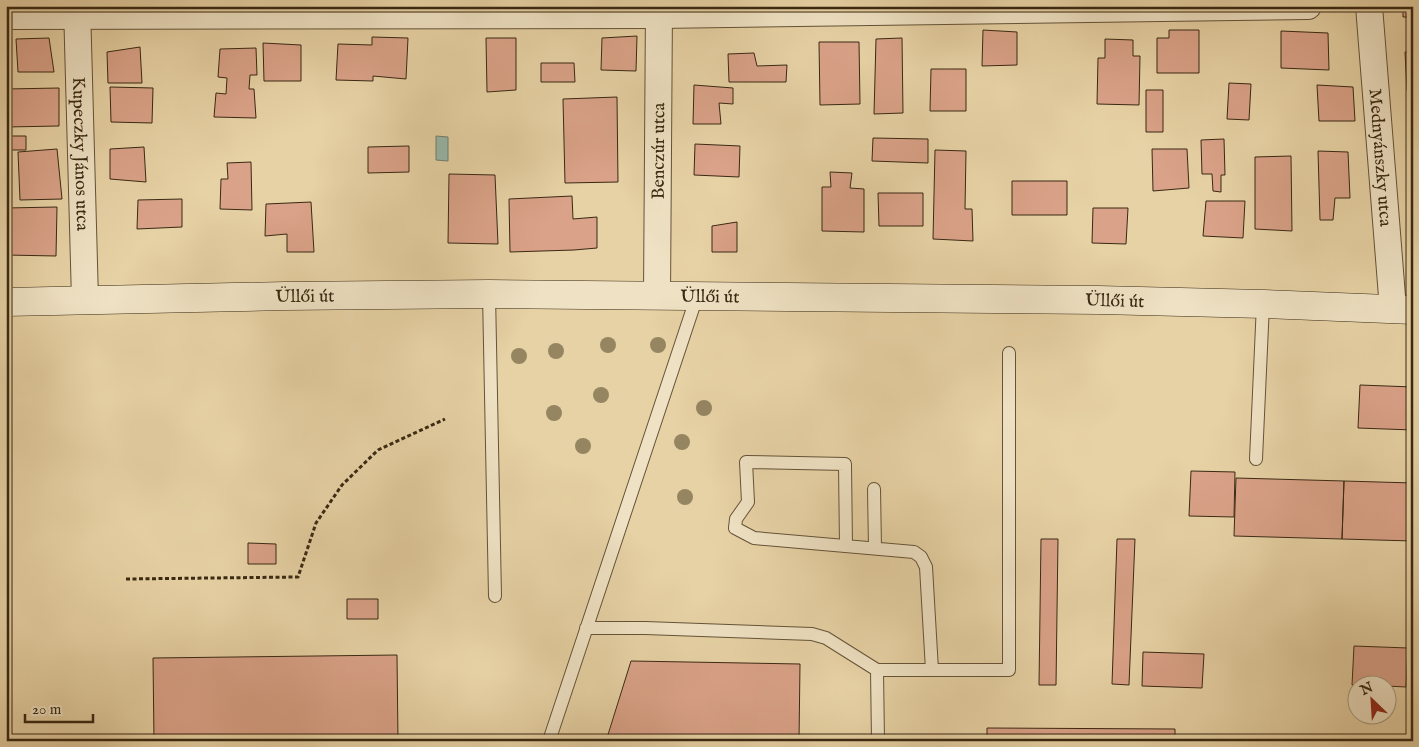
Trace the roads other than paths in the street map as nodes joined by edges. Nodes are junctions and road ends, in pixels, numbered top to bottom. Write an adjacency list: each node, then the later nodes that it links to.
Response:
1 (1308, 6): 3 (street)
2 (1369, 6): 12 (street, Mednyánszky utca)
3 (659, 10): 4 (street); 7 (street, Benczúr utca)
4 (77, 11): 5 (street); 9 (street, Kupeczky János utca)
5 (6, 16)
6 (489, 294): 7 (main road, Üllői út); 9 (main road, Üllői út); 18 (lane)
7 (658, 296): 8 (main road, Üllői út)
8 (697, 296): 11 (main road, Üllői út); 19 (lane)
9 (85, 300): 10 (main road, Üllői út)
10 (6, 302)
11 (1263, 304): 12 (main road, Üllői út); 14 (lane)
12 (1403, 309)
13 (1009, 353): 21 (lane)
14 (1256, 459)
15 (874, 489): 17 (lane)
16 (846, 546): 16 (lane); 17 (lane)
17 (875, 548): 21 (lane)
18 (495, 596)
19 (586, 628): 20 (lane); 22 (lane)
20 (877, 670): 21 (lane); 23 (lane)
21 (932, 670)
22 (549, 741)
23 (878, 741)

